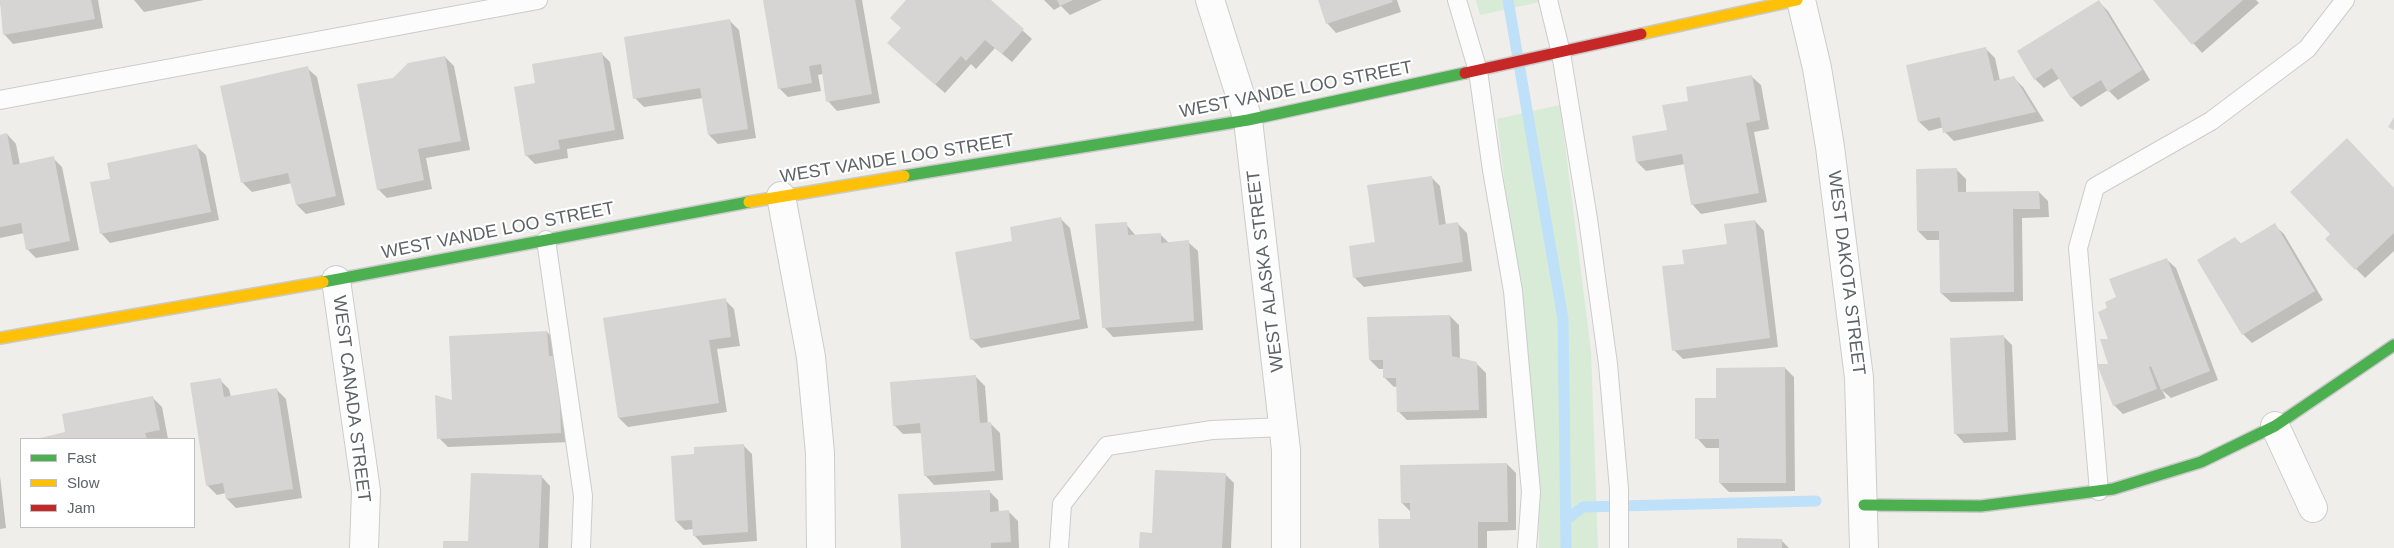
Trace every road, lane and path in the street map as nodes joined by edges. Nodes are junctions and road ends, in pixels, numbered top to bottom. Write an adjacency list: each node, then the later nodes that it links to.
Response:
1 (538, 0): 9 (lane)
2 (1210, 0): 10 (street, WEST ALASKA STREET)
3 (1457, 0): 8 (lane)
4 (1548, 0): 7 (lane)
5 (1799, 0): 7 (street, WEST VANDE LOO STREET); 19 (street, WEST DAKOTA STREET)
6 (2345, 0): 18 (lane)
7 (1560, 53): 8 (street, WEST VANDE LOO STREET); 27 (lane)
8 (1478, 71): 10 (street, WEST VANDE LOO STREET); 26 (lane)
9 (0, 100)
10 (1248, 120): 11 (street, WEST VANDE LOO STREET); 17 (street, WEST ALASKA STREET)
11 (781, 196): 12 (street, WEST VANDE LOO STREET); 23 (street)
12 (546, 240): 13 (street, WEST VANDE LOO STREET); 22 (lane)
13 (336, 280): 14 (street, WEST VANDE LOO STREET); 21 (street, WEST CANADA STREET)
14 (0, 338)
15 (2394, 345): 16 (street)
16 (2275, 426): 18 (street); 20 (street)
17 (1284, 427): 24 (lane); 25 (street, WEST ALASKA STREET)
18 (2099, 491): 19 (street)
19 (1864, 505): 28 (street, WEST DAKOTA STREET)
20 (2313, 508)
21 (364, 548)
22 (581, 548)
23 (821, 548)
24 (1059, 548)
25 (1286, 548)
26 (1528, 548)
27 (1620, 548)
28 (1864, 548)

